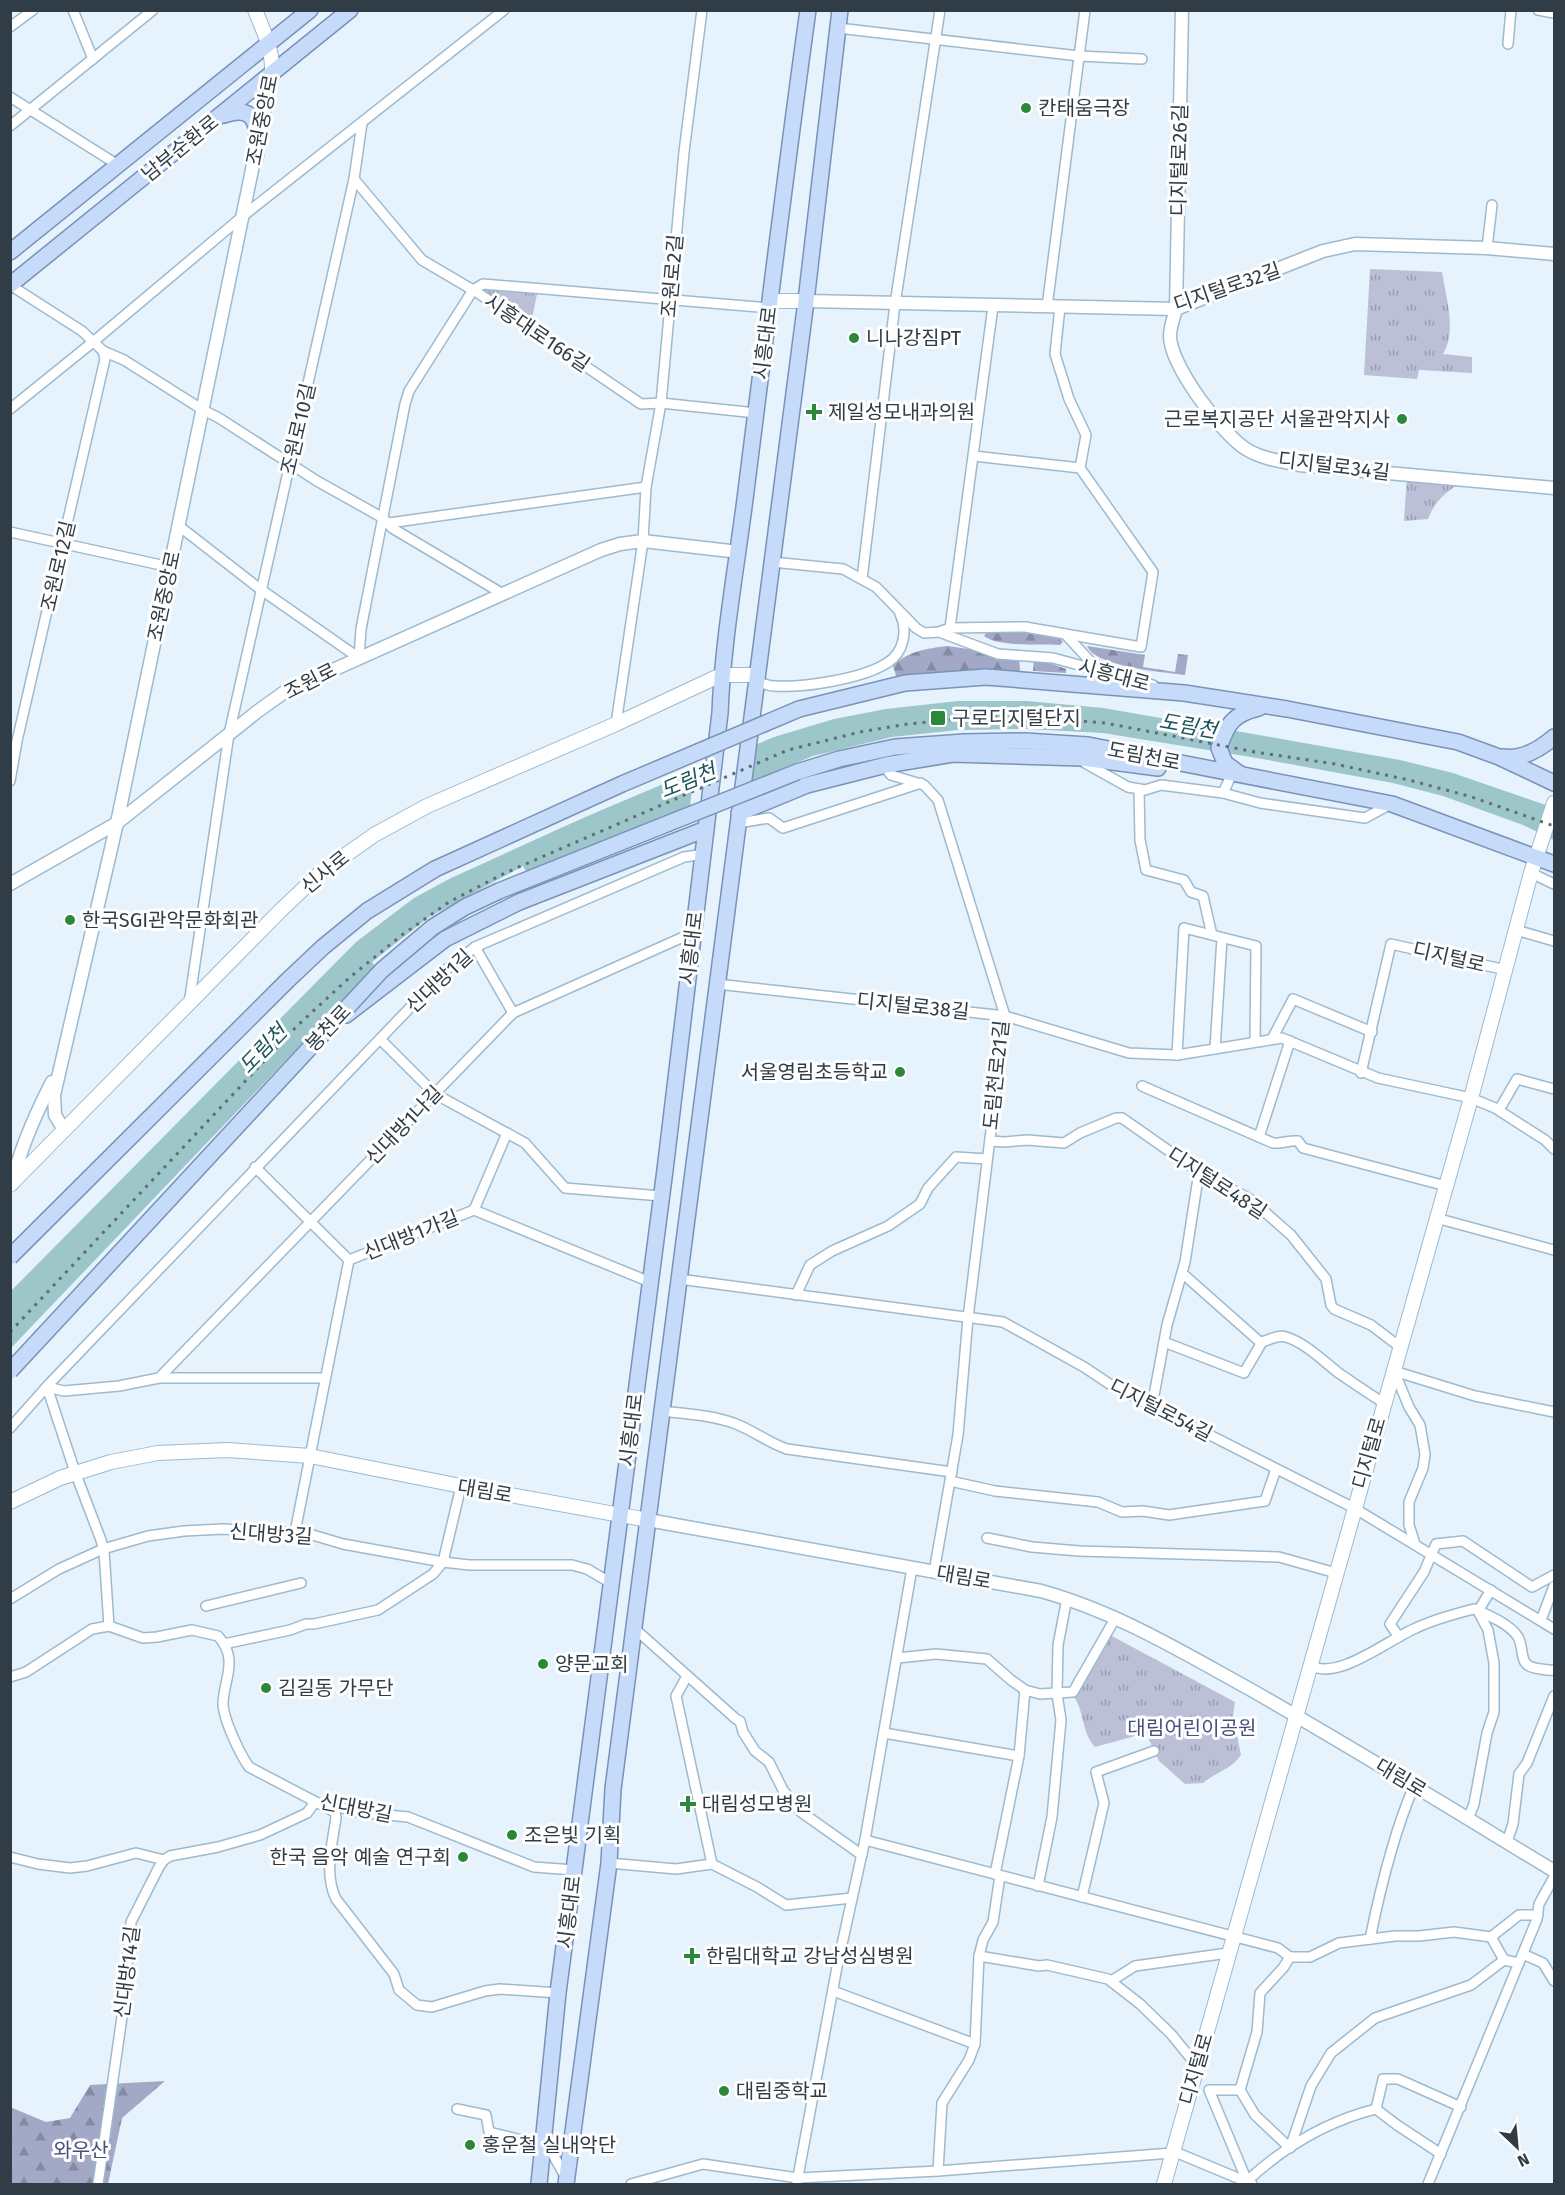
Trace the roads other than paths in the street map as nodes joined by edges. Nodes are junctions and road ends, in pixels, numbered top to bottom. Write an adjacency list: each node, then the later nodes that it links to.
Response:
1 (33, 10): 17 (street)
2 (73, 10): 24 (street)
3 (153, 10): 24 (street)
4 (255, 10): 22 (main road)
5 (310, 10): 22 (main road, 남부순환로)
6 (350, 10): 22 (main road, 남부순환로)
7 (504, 10): 28 (street)
8 (702, 10): 40 (street, 조원로2길)
9 (808, 10): 43 (main road, 시흥대로)
10 (840, 10): 18 (main road, 시흥대로)
11 (940, 10): 19 (street)
12 (1084, 10): 21 (street)
13 (1182, 10): 46 (street, 디지털로26길)
14 (1511, 10): 20 (street)
15 (1538, 10): 16 (street)
16 (1554, 13)
17 (10, 27)
18 (838, 28): 19 (street); 41 (main road, 시흥대로)
19 (937, 38): 21 (street); 42 (street)
20 (1508, 44)
21 (1079, 56): 23 (street); 45 (street)
22 (271, 58): 27 (main road, 남부순환로); 30 (street, 조원중앙로); 31 (main road, 남부순환로)
23 (1142, 58)
24 (93, 59): 26 (street)
25 (10, 97): 26 (street)
26 (30, 110): 29 (street); 31 (street)
27 (218, 117): 30 (main road); 38 (main road, 남부순환로)
28 (362, 123): 32 (street, 조원로10길); 34 (street)
29 (10, 126)
30 (255, 158): 34 (street, 조원중앙로)
31 (118, 165): 36 (main road, 남부순환로)
32 (354, 179): 39 (street, 시흥대로166길); 54 (street, 조원로10길)
33 (1492, 204): 35 (street)
34 (243, 216): 47 (street); 51 (street, 조원중앙로)
35 (1487, 248): 37 (street, 디지털로32길); 46 (street, 디지털로32길)
36 (10, 252)
37 (1554, 254)
38 (10, 285): 47 (street)
39 (473, 290): 40 (street); 49 (street, 시흥대로166길); 58 (street)
40 (670, 298): 43 (street); 49 (street, 조원로2길)
41 (806, 301): 42 (street, 디지털로32길); 43 (main road, 디지털로32길); 64 (main road, 시흥대로)
42 (896, 304): 44 (street, 디지털로32길); 66 (street)
43 (769, 305): 52 (main road, 시흥대로)
44 (993, 306): 45 (street, 디지털로32길); 53 (street)
45 (1053, 307): 46 (street, 디지털로32길); 55 (street)
46 (1176, 309): 57 (street, 디지털로34길)
47 (93, 342): 48 (street); 50 (street)
48 (103, 351): 51 (street); 62 (street, 조원로12길)
49 (661, 403): 52 (street, 시흥대로166길); 56 (street, 조원로2길)
50 (10, 409)
51 (203, 410): 54 (street); 59 (street, 조원중앙로)
52 (756, 413): 63 (main road, 시흥대로)
53 (974, 456): 55 (street); 70 (street)
54 (290, 465): 58 (street); 67 (street, 조원로10길)
55 (1080, 468): 72 (street)
56 (646, 487): 58 (street); 61 (street, 조원로2길)
57 (1554, 488)
58 (386, 520): 68 (street); 73 (street)
59 (179, 526): 65 (street, 조원중앙로); 67 (street)
60 (10, 532): 62 (street)
61 (643, 541): 63 (street, 조원로); 68 (street, 조원로); 79 (street)
62 (63, 544): 65 (street); 86 (street, 조원로12길)
63 (739, 552): 74 (main road, 시흥대로)
64 (772, 562): 66 (street); 75 (main road, 시흥대로)
65 (170, 567): 95 (street, 조원중앙로)
66 (862, 579): 69 (street)
67 (260, 590): 73 (street); 80 (street, 조원로10길)
68 (503, 594): 73 (street, 조원로)
69 (897, 609): 71 (street, 시흥대로); 75 (street)
70 (950, 628): 71 (street); 72 (street)
71 (939, 632): 76 (street, 시흥대로)
72 (1064, 634): 76 (street)
73 (359, 657): 80 (street, 조원로)
74 (721, 675): 75 (main road); 79 (main road, 신사로); 94 (main road, 시흥대로, bridge)
75 (756, 678): 93 (main road, 시흥대로, bridge)
76 (1133, 680): 77 (street, 시흥대로)
77 (1184, 693): 78 (main road); 142 (main road, bridge)
78 (1268, 706): 83 (main road); 85 (main road)
79 (616, 724): 109 (main road, 신사로)
80 (229, 734): 95 (street, 조원로); 109 (street, 조원로10길)
81 (1554, 737): 83 (main road)
82 (1073, 757): 84 (main road); 85 (main road); 89 (street)
83 (1499, 757): 88 (main road)
84 (883, 765): 87 (street); 93 (main road)
85 (1236, 776): 90 (street); 92 (main road); 93 (main road, 도림천로, bridge)
86 (10, 781)
87 (921, 783): 93 (street); 111 (street, 도림천로21길)
88 (1554, 783)
89 (1139, 789): 90 (street); 104 (street)
90 (1223, 793): 92 (street)
91 (1554, 802): 96 (main road, 디지털로)
92 (1392, 804): 96 (main road)
93 (736, 811): 108 (main road, 시흥대로); 112 (main road, 봉천로, bridge)
94 (707, 821): 97 (main road, 시흥대로); 112 (main road, bridge)
95 (117, 823): 100 (street, 조원로); 120 (street, 조원중앙로)
96 (1538, 850): 98 (main road); 99 (main road, 디지털로)
97 (702, 857): 103 (main road, 시흥대로); 106 (street, 신대방1길)
98 (1554, 864)
99 (1531, 873): 101 (street); 102 (main road, 디지털로)
100 (10, 884)
101 (1554, 884)
102 (1516, 930): 105 (street); 107 (main road, 디지털로)
103 (693, 936): 110 (street, 신대방1나길); 137 (main road, 시흥대로)
104 (1217, 936): 117 (street); 118 (street); 119 (street)
105 (1554, 941)
106 (475, 947): 110 (street); 114 (street, 신대방1길)
107 (1506, 970): 113 (street, 디지털로); 125 (main road, 디지털로)
108 (717, 984): 111 (street, 디지털로38길); 145 (main road, 시흥대로)
109 (189, 1005): 127 (main road, 신사로)
110 (513, 1013): 124 (street, 신대방1나길)
111 (1005, 1016): 119 (street, 디지털로38길); 130 (street, 도림천로21길)
112 (329, 1027): 152 (main road, 봉천로, bridge)
113 (1372, 1032): 115 (street); 121 (street)
114 (380, 1039): 124 (street); 133 (street, 신대방1길)
115 (1272, 1039): 116 (street, 디지털로38길); 117 (street, 디지털로38길)
116 (1290, 1041): 121 (street, 디지털로38길); 129 (street)
117 (1255, 1042): 118 (street, 디지털로38길)
118 (1215, 1049): 119 (street, 디지털로38길)
119 (1177, 1055)
120 (59, 1068): 127 (street, 조원중앙로); 135 (street)
121 (1361, 1073): 125 (street, 디지털로38길)
122 (1142, 1086): 129 (street)
123 (1554, 1089): 126 (street)
124 (435, 1094): 128 (street); 140 (street, 신대방1나길)
125 (1471, 1098): 126 (street, 디지털로38길); 136 (main road, 디지털로)
126 (1499, 1110): 131 (street, 디지털로38길)
127 (64, 1130): 135 (main road, 신사로)
128 (507, 1133): 137 (street); 138 (street)
129 (1259, 1137): 136 (street)
130 (990, 1141): 132 (street, 도림천로21길); 134 (street, 디지털로48길)
131 (1554, 1149)
132 (987, 1159): 147 (street); 148 (street, 도림천로21길)
133 (255, 1167): 140 (street); 156 (street, 신대방1길)
134 (1199, 1172): 144 (street); 151 (street, 디지털로48길)
135 (11, 1184)
136 (1446, 1186): 139 (main road, 디지털로)
137 (661, 1196): 146 (main road, 시흥대로)
138 (474, 1210): 143 (street, 신대방1가길); 146 (street, 신대방1가길)
139 (1436, 1218): 141 (street); 151 (main road, 디지털로)
140 (310, 1222): 143 (street); 154 (street, 신대방1나길)
141 (1554, 1250)
142 (10, 1257)
143 (349, 1260): 155 (street, 신대방1가길)
144 (1182, 1272): 149 (street); 150 (street)
145 (679, 1279): 147 (street, 디지털로54길); 159 (main road, 시흥대로)
146 (650, 1282): 169 (main road, 시흥대로)
147 (796, 1295): 148 (street, 디지털로54길)
148 (968, 1318): 158 (street, 디지털로54길); 165 (street, 도림천로21길)
149 (1164, 1342): 150 (street); 158 (street)
150 (1262, 1342): 157 (street)
151 (1400, 1347): 153 (main road, 디지털로)
152 (10, 1371)
153 (1394, 1371): 157 (main road, 디지털로); 160 (street); 173 (street)
154 (159, 1378): 155 (street); 156 (street)
155 (325, 1378): 162 (street, 신대방1가길)
156 (47, 1386): 161 (street, 신대방1길); 164 (street)
157 (1384, 1403): 168 (main road, 디지털로)
158 (1152, 1406): 163 (street, 디지털로54길)
159 (662, 1411): 165 (street); 170 (main road, 시흥대로)
160 (1554, 1412)
161 (10, 1428)
162 (310, 1456): 164 (main road, 대림로); 166 (main road, 대림로); 171 (street)
163 (1276, 1469): 165 (street); 168 (street, 디지털로54길)
164 (75, 1472): 167 (main road, 대림로); 174 (street)
165 (951, 1477): 178 (street, 도림천로21길)
166 (461, 1486): 169 (main road, 대림로); 176 (street)
167 (10, 1502)
168 (1354, 1508): 173 (street, 디지털로54길); 179 (main road, 디지털로)
169 (620, 1515): 170 (main road, 대림로); 182 (main road, 시흥대로)
170 (648, 1520): 177 (street, 대림로); 192 (main road, 시흥대로)
171 (295, 1532): 174 (street, 신대방3길); 176 (street, 신대방3길)
172 (987, 1538): 179 (street)
173 (1414, 1544): 175 (street, 디지털로54길)
174 (103, 1549): 186 (street, 신대방3길); 191 (street)
175 (1431, 1554): 180 (street); 184 (street, 디지털로54길); 194 (street)
176 (443, 1562): 182 (street, 신대방3길); 195 (street)
177 (912, 1568): 178 (street, 대림로); 196 (street)
178 (934, 1572): 185 (street, 대림로)
179 (1336, 1573): 197 (main road, 디지털로)
180 (1554, 1575)
181 (301, 1583): 187 (street)
182 (611, 1583): 218 (main road, 시흥대로)
183 (1554, 1586): 190 (street)
184 (1491, 1590): 188 (street); 190 (street, 디지털로54길)
185 (1067, 1598): 189 (street, 대림로); 202 (street)
186 (10, 1599)
187 (207, 1606)
188 (1478, 1611): 194 (street); 198 (street); 210 (street)
189 (1116, 1617): 202 (street); 204 (street, 대림로)
190 (1541, 1620): 193 (street, 디지털로54길)
191 (109, 1626): 195 (street); 200 (street)
192 (633, 1628): 199 (street); 216 (main road, 시흥대로)
193 (1554, 1629)
194 (1399, 1636): 197 (street)
195 (224, 1644): 209 (street, 신대방길)
196 (897, 1658): 201 (street); 205 (street)
197 (1310, 1665): 204 (main road, 디지털로)
198 (1554, 1670)
199 (687, 1676): 213 (street); 217 (street)
200 (10, 1677)
201 (1025, 1690): 202 (street); 207 (street)
202 (1057, 1694): 222 (street)
203 (1554, 1696): 212 (street)
204 (1295, 1715): 208 (street, 대림로); 226 (main road, 디지털로)
205 (884, 1733): 207 (street); 211 (street)
206 (1154, 1751): 223 (street)
207 (1019, 1756): 220 (street)
208 (1414, 1786): 210 (street, 대림로); 228 (street)
209 (315, 1802): 215 (street); 218 (street, 신대방길); 237 (street)
210 (1468, 1819): 212 (street, 대림로)
211 (865, 1840): 213 (street); 220 (street)
212 (1507, 1842): 219 (street, 대림로)
213 (862, 1856): 224 (street)
214 (10, 1857): 215 (street)
215 (164, 1860): 253 (street, 신대방14길)
216 (609, 1863): 217 (street); 251 (main road, 시흥대로)
217 (712, 1864): 224 (street)
218 (574, 1870): 237 (main road, 시흥대로)
219 (1554, 1871)
220 (997, 1875): 222 (street); 230 (street)
221 (1554, 1877): 225 (street)
222 (1038, 1886): 223 (street)
223 (1082, 1897): 226 (street)
224 (852, 1898): 236 (street)
225 (1538, 1915): 227 (street); 232 (street)
226 (1233, 1937): 229 (main road, 디지털로); 231 (street)
227 (1491, 1937): 228 (street); 233 (street)
228 (1370, 1939): 231 (street)
229 (1228, 1953): 234 (street); 239 (main road, 디지털로)
230 (979, 1956): 234 (street); 238 (street)
231 (1290, 1957): 241 (street)
232 (1521, 1958): 233 (street); 235 (street); 242 (street)
233 (1504, 1960): 246 (street)
234 (1111, 1981): 239 (street)
235 (1554, 1981)
236 (833, 1991): 238 (street); 250 (street)
237 (558, 1993): 245 (main road, 시흥대로)
238 (975, 2044): 249 (street)
239 (1195, 2072): 240 (street); 247 (main road, 디지털로)
240 (1209, 2090): 241 (street); 252 (street)
241 (1240, 2090): 246 (street)
242 (1461, 2107): 244 (street); 248 (street)
243 (457, 2109): 245 (street)
244 (1376, 2109): 246 (street); 248 (street)
245 (543, 2141): 251 (street); 254 (main road, 시흥대로)
246 (1290, 2148): 252 (street)
247 (1172, 2153): 249 (street); 252 (street); 256 (main road, 디지털로)
248 (1441, 2154): 257 (street)
249 (938, 2171): 250 (street)
250 (797, 2181): 255 (street)
251 (568, 2183)
252 (1248, 2183)
253 (98, 2184)
254 (538, 2184)
255 (632, 2184)
256 (1164, 2184)
257 (1428, 2184)

